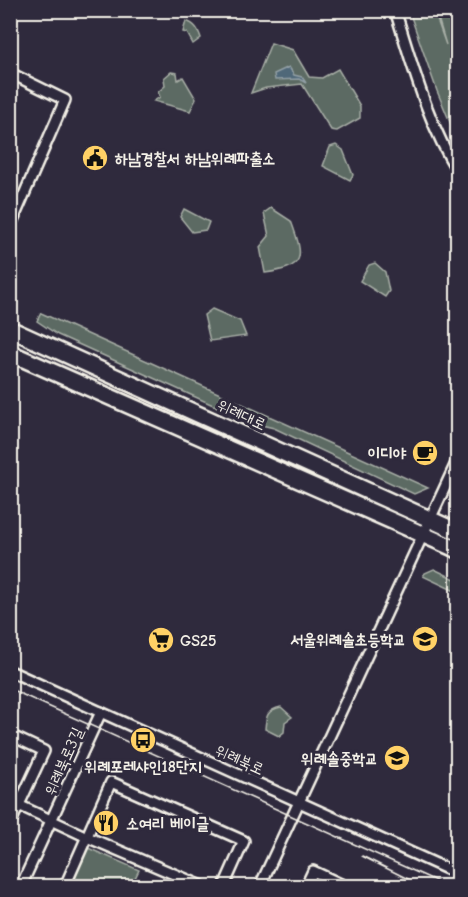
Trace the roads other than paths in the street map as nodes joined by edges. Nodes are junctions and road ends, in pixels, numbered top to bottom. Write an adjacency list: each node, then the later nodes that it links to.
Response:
1 (395, 10): 3 (street)
2 (10, 74): 4 (street)
3 (458, 172)
4 (10, 227)
5 (10, 329): 8 (main road, 위례대로)
6 (10, 353): 10 (main road)
7 (458, 459): 8 (street)
8 (431, 519): 9 (main road, 위례대로); 10 (street)
9 (458, 532)
10 (424, 534): 11 (main road); 15 (street)
11 (458, 550)
12 (10, 671): 13 (street, 위례북로)
13 (101, 712): 15 (street, 위례북로); 17 (street, 위례북로3길)
14 (10, 735): 16 (street, 위례북로3길)
15 (299, 802): 20 (street, 위례북로); 25 (street)
16 (15, 803): 17 (street, 위례북로3길); 18 (street)
17 (51, 821): 19 (street); 21 (street, 위례북로3길)
18 (10, 824)
19 (87, 837): 22 (street); 23 (street); 24 (street)
20 (458, 874)
21 (21, 886)
22 (65, 886)
23 (202, 886)
24 (225, 886)
25 (260, 886)
26 (306, 886): 27 (street)
27 (345, 886)

